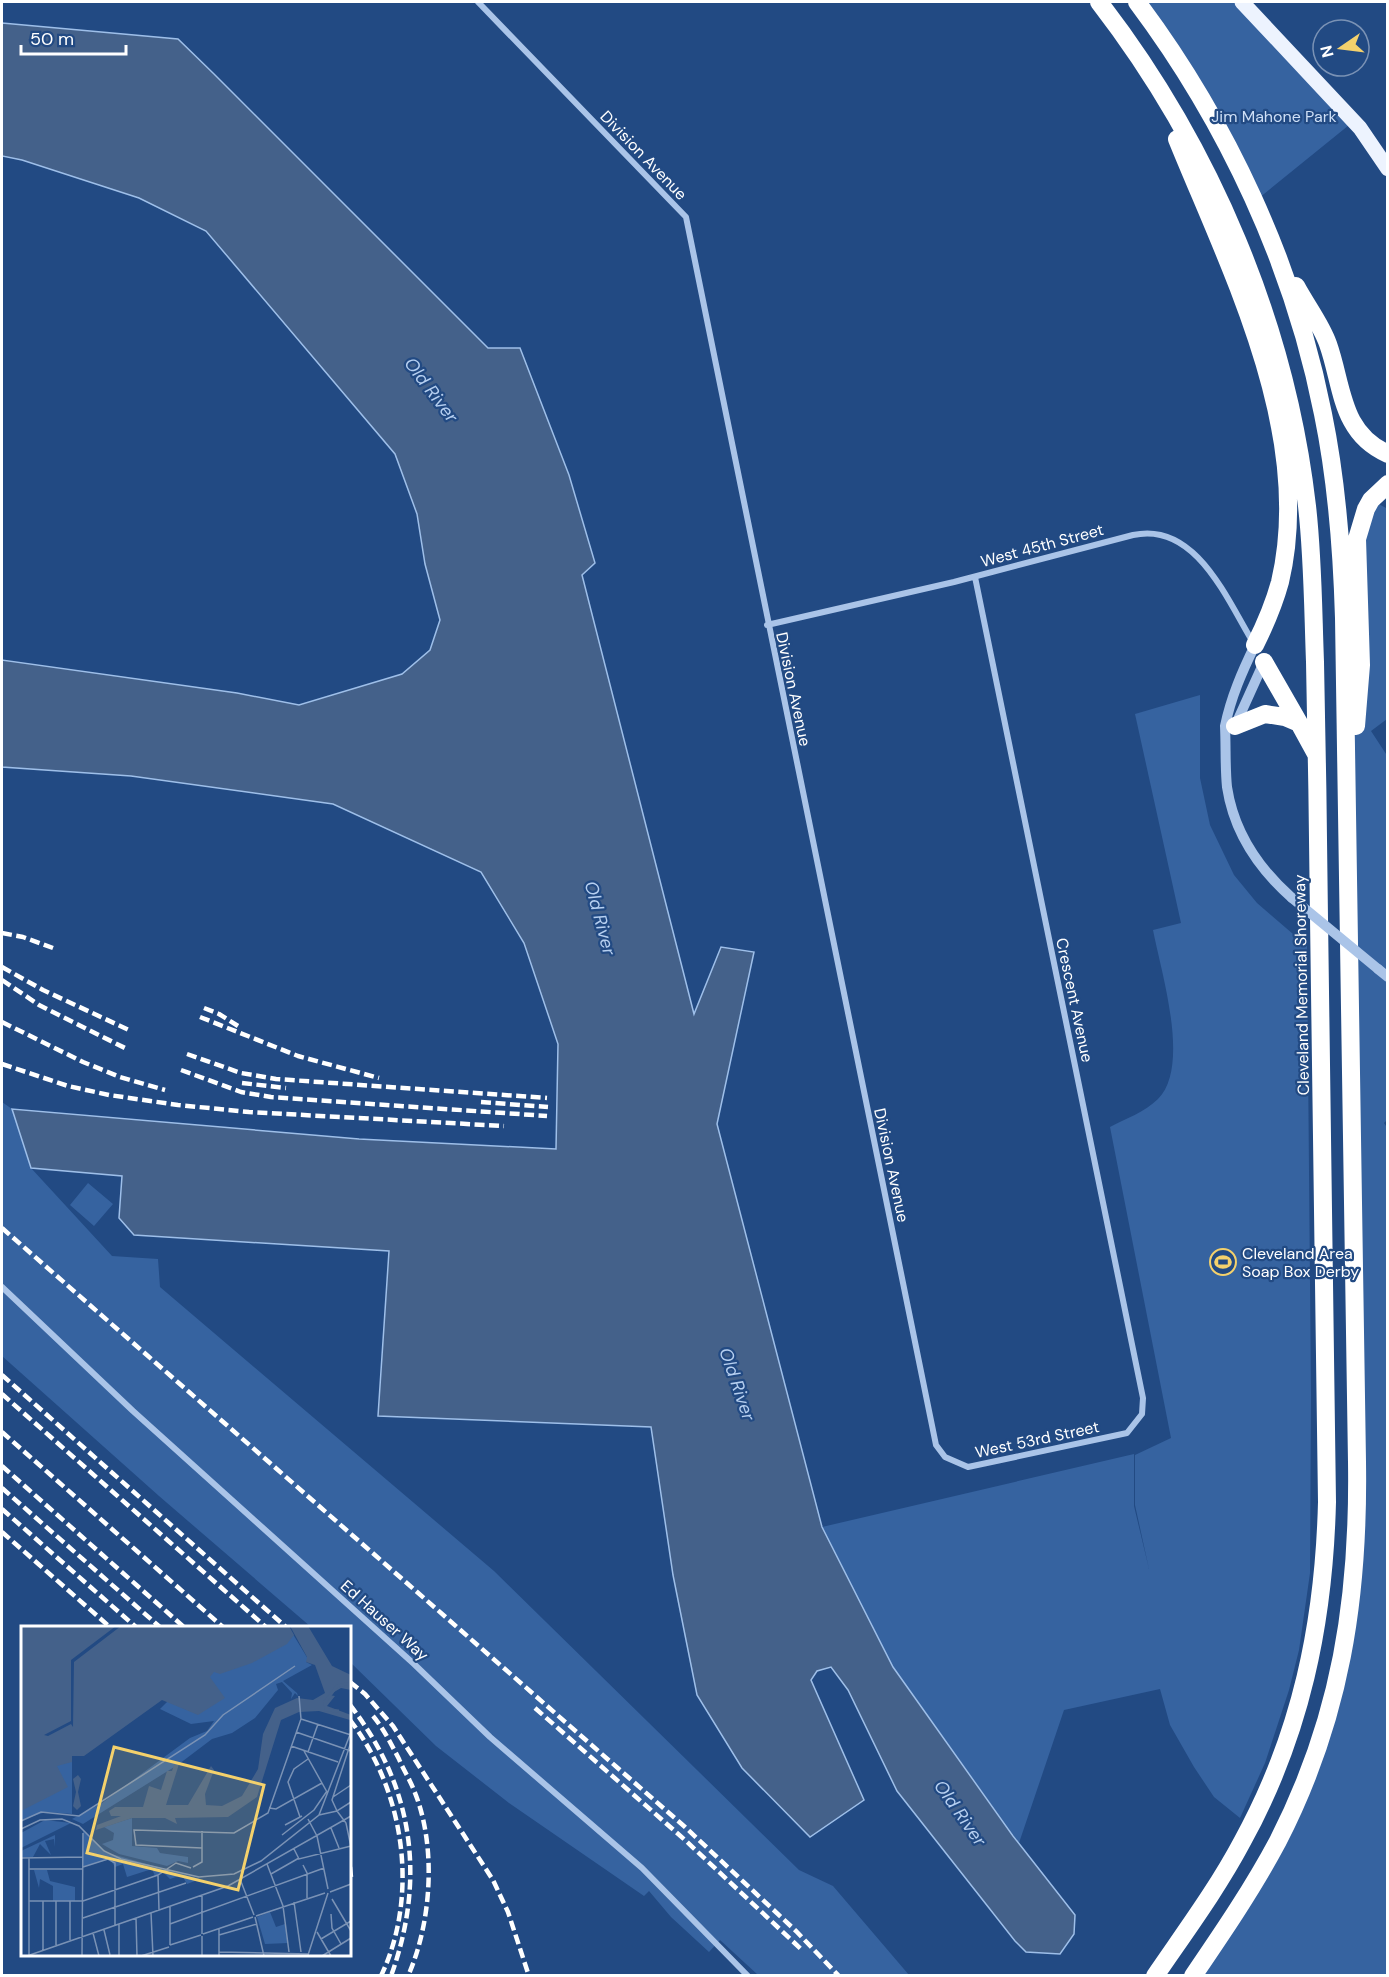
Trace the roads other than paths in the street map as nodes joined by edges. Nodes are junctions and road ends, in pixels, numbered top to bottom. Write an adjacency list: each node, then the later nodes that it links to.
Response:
1 (478, 2): 11 (street, Division Avenue)
2 (1099, 2): 5 (highway, Cleveland Memorial Shoreway)
3 (1137, 2): 7 (highway)
4 (1242, 2): 6 (main road)
5 (1153, 79): 12 (highway); 17 (highway, Cleveland Memorial Shoreway)
6 (1388, 169)
7 (1270, 240): 8 (highway); 18 (highway)
8 (1388, 454)
9 (1388, 484): 18 (highway)
10 (975, 577): 11 (street, West 45th Street); 12 (street, West 45th Street); 21 (street, Crescent Avenue)
11 (767, 625): 22 (street, Division Avenue)
12 (1255, 645): 13 (street, West 45th Street); 16 (street)
13 (1264, 662): 14 (highway); 15 (street)
14 (1299, 723): 15 (highway); 17 (highway)
15 (1235, 726): 16 (street)
16 (1227, 755): 19 (street, bridge)
17 (1317, 755): 24 (highway, Cleveland Memorial Shoreway)
18 (1348, 796): 25 (highway)
19 (1388, 977)
20 (2, 1287): 23 (street, Ed Hauser Way)
21 (1134, 1427): 22 (street, West 53rd Street)
22 (945, 1457)
23 (748, 1976)
24 (1155, 1976)
25 (1193, 1976)

